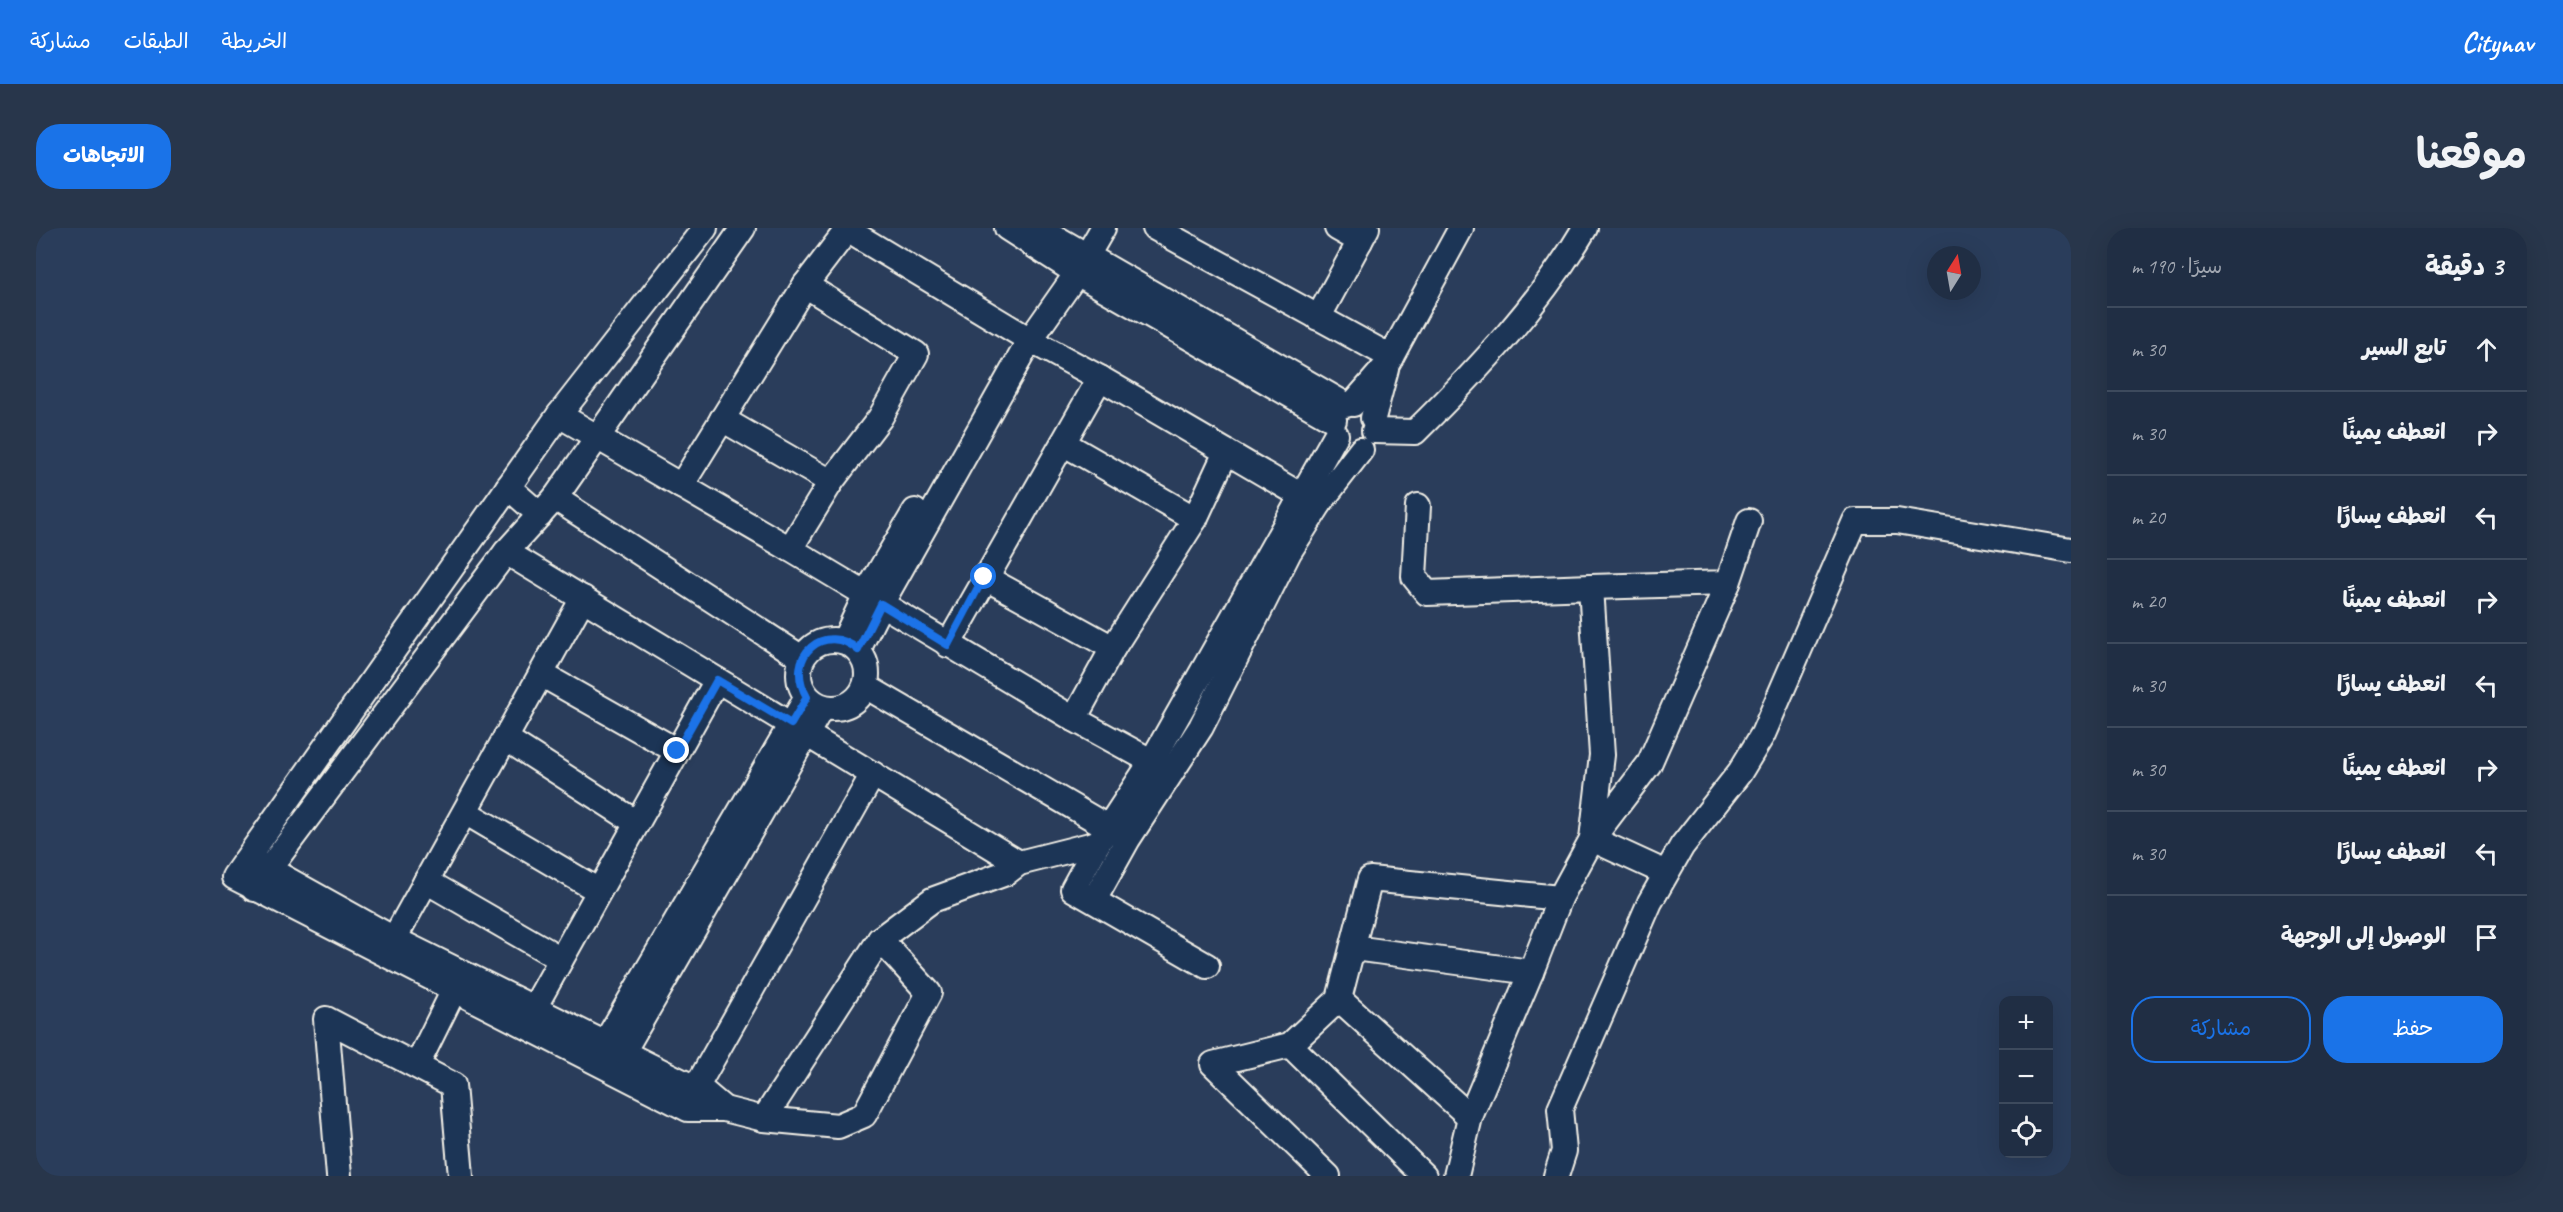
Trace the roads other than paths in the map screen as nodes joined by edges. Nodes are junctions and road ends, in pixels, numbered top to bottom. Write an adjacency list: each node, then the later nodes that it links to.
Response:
1 (743, 228): 13 (street)
2 (1006, 228): 14 (street)
3 (1039, 228): 14 (street)
4 (1103, 228): 14 (street)
5 (1155, 228): 12 (street)
6 (1337, 228): 11 (street)
7 (1461, 228): 21 (street)
8 (1585, 228): 27 (street)
9 (845, 229): 15 (street); 19 (street)
10 (702, 232): 13 (street); 16 (street)
11 (1363, 235): 18 (street)
12 (1188, 236): 18 (street)
13 (725, 254): 17 (street)
14 (1077, 254): 19 (street); 25 (street)
15 (805, 285): 26 (street); 31 (street)
16 (654, 295): 17 (street); 20 (street)
17 (684, 314): 22 (street)
18 (1318, 318): 21 (street)
19 (1025, 336): 23 (street); 47 (street)
20 (607, 355): 22 (street); 24 (street)
21 (1389, 362): 25 (street); 27 (street)
22 (641, 377): 28 (street)
23 (1100, 378): 29 (street); 30 (street)
24 (559, 415): 28 (street); 33 (street)
25 (1342, 416): 27 (street); 27 (street); 34 (street)
26 (722, 419): 31 (street); 32 (street)
27 (1369, 433): 34 (street)
28 (598, 438): 32 (street); 36 (street)
29 (1063, 443): 37 (street); 43 (street)
30 (1226, 452): 34 (street); 37 (street)
31 (831, 482): 40 (street)
32 (681, 486): 40 (street)
33 (508, 487): 36 (street); 39 (street)
34 (1311, 500): 66 (street)
35 (1418, 506): 45 (street)
36 (548, 507): 42 (street); 53 (street)
37 (1195, 519): 52 (street)
38 (1749, 521): 44 (street)
39 (465, 549): 42 (street); 48 (street)
40 (790, 549): 47 (street)
41 (2071, 550): 75 (street)
42 (500, 560): 46 (street); 49 (street)
43 (984, 577): 50 (street); 52 (street)
44 (1728, 583): 45 (street); 71 (street)
45 (1591, 587): 71 (street)
46 (583, 598): 54 (street); 56 (street)
47 (873, 599): 50 (street); 51 (street)
48 (421, 611): 49 (street); 55 (street)
49 (446, 633): 58 (street)
50 (948, 645): 60 (street)
51 (851, 646): 53 (street); 57 (street)
52 (1113, 648): 60 (street)
53 (802, 658): 59 (street)
54 (541, 674): 63 (street); 64 (street)
55 (375, 676): 58 (street); 62 (street)
56 (717, 680): 61 (street); 64 (street)
57 (865, 686): 59 (street); 70 (street)
58 (400, 694): 65 (street)
59 (814, 702): 61 (street)
60 (1074, 719): 66 (street)
61 (798, 729): 67 (street); 91 (street)
62 (333, 735): 65 (street); 72 (street)
63 (505, 738): 68 (street); 69 (street)
64 (677, 751): 69 (street)
65 (356, 752): 74 (street)
66 (1162, 766): 70 (street)
67 (873, 774): 73 (street); 93 (street)
68 (465, 812): 76 (street); 78 (street)
69 (637, 823): 78 (street)
70 (1112, 836): 73 (street); 80 (street); 80 (street)
71 (1592, 839): 75 (street); 79 (street)
72 (247, 858): 74 (street); 77 (street)
73 (1019, 863): 82 (street)
74 (268, 869): 77 (street); 81 (street)
75 (1666, 873): 102 (street)
76 (426, 881): 81 (street); 84 (street)
77 (254, 889): 87 (street)
78 (599, 891): 84 (street)
79 (1560, 898): 83 (street); 86 (street)
80 (1094, 900): 85 (street)
81 (394, 939): 87 (street)
82 (880, 939): 96 (street); 96 (street)
83 (1354, 948): 86 (street); 88 (street)
84 (561, 959): 89 (street)
85 (1207, 966)
86 (1531, 972): 95 (street)
87 (461, 983): 89 (street); 92 (street); 94 (street)
88 (1339, 999): 90 (street); 95 (street)
89 (534, 1008): 91 (street)
90 (1290, 1045): 99 (street); 100 (street)
91 (614, 1047): 93 (street)
92 (417, 1065): 97 (street); 98 (street)
93 (696, 1088): 94 (street)
94 (724, 1109): 96 (street)
95 (1470, 1117): 101 (street)
96 (764, 1119)
97 (339, 1176)
98 (461, 1176)
99 (1328, 1176)
100 (1424, 1176)
101 (1456, 1176)
102 (1556, 1176)

